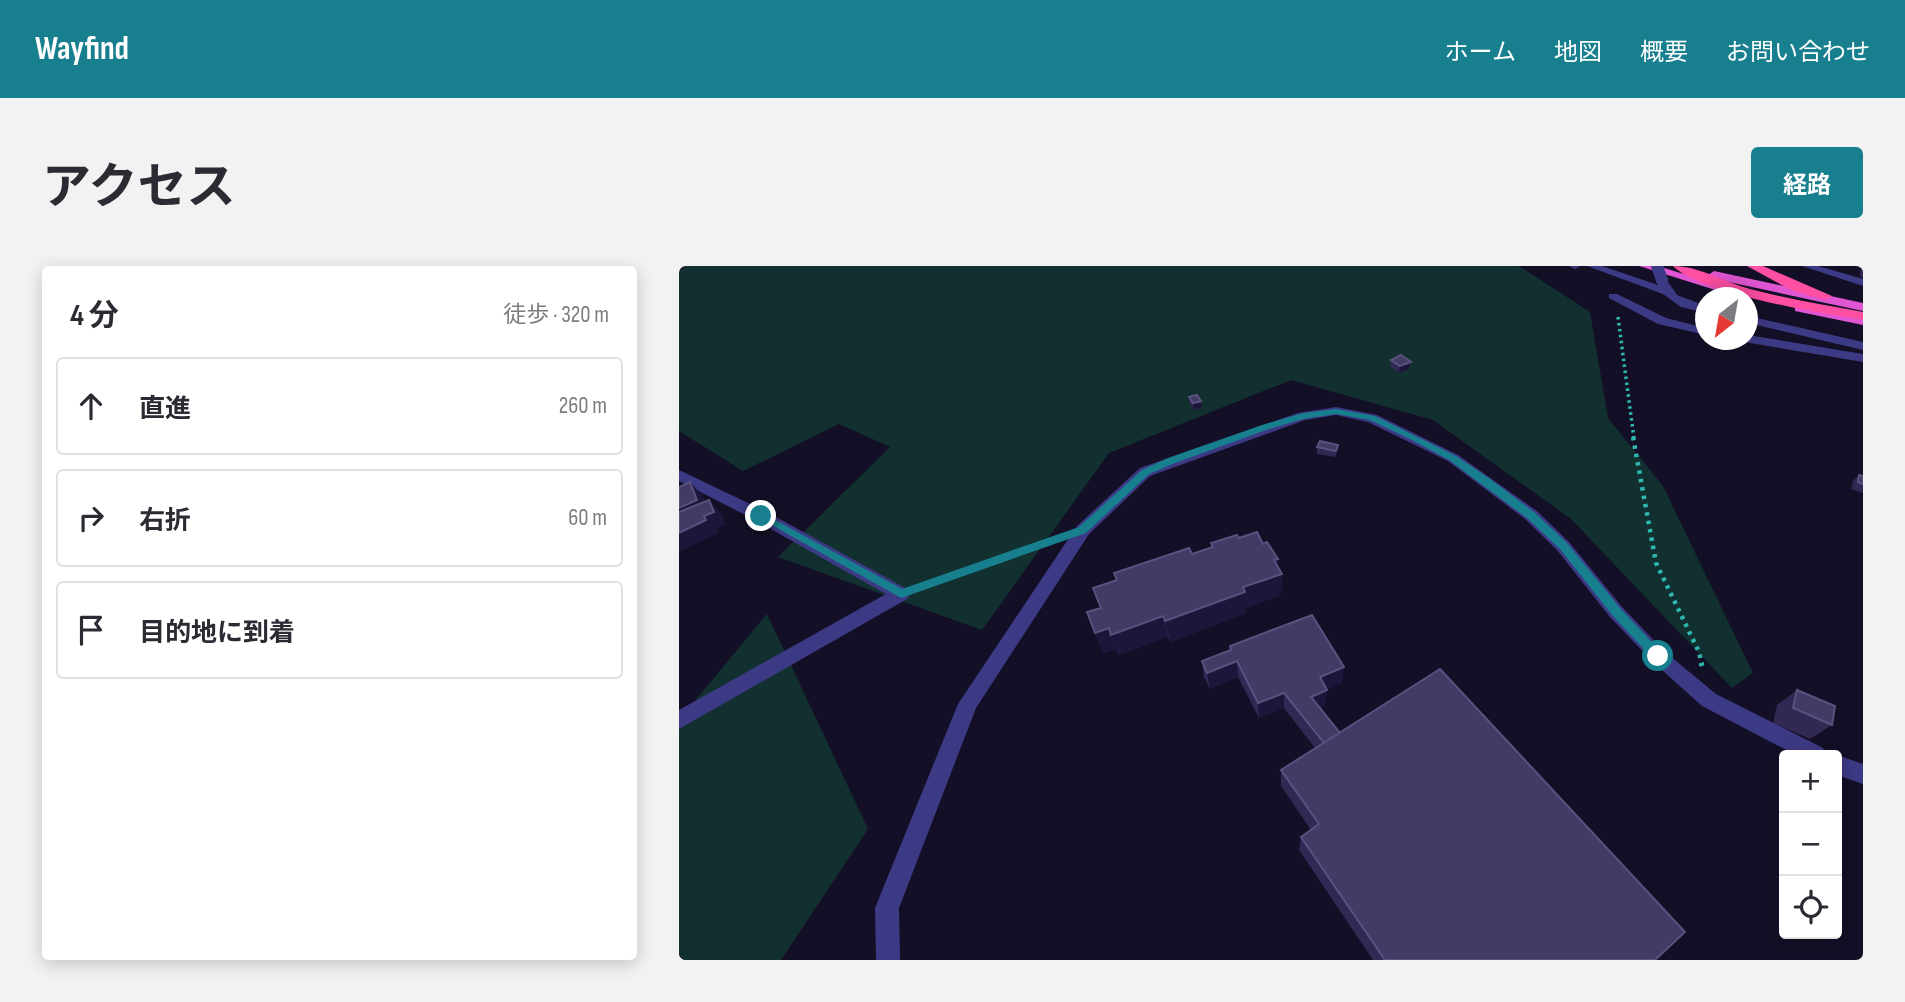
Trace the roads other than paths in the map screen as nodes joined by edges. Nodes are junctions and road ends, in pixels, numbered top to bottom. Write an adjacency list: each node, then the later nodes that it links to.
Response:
1 (1592, 266): 8 (street)
2 (1646, 266): 12 (highway)
3 (1657, 266): 8 (street, bridge)
4 (1681, 266): 11 (highway); 12 (highway)
5 (1753, 266): 11 (highway)
6 (1807, 266): 7 (street)
7 (1863, 283)
8 (1663, 286): 10 (street)
9 (1612, 296): 14 (street)
10 (1695, 307)
11 (1863, 307)
12 (1863, 318)
13 (1758, 322): 16 (street)
14 (1695, 329)
15 (1758, 340): 17 (street)
16 (1863, 346)
17 (1863, 358)
18 (679, 475): 19 (street)
19 (679, 720)
20 (1806, 750): 23 (street)
21 (1842, 767): 22 (street)
22 (1863, 774)
23 (888, 960)

